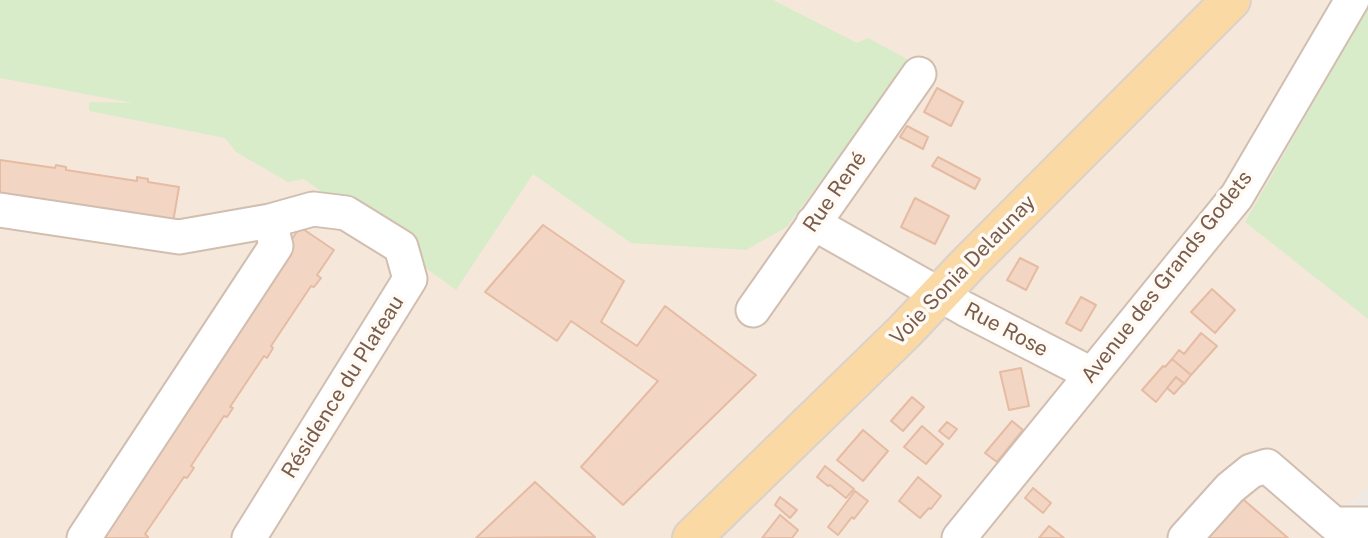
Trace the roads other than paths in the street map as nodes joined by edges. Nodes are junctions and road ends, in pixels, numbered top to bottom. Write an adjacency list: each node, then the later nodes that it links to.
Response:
1 (1231, 0): 7 (main road, Voie Sonia Delaunay)
2 (1352, 0): 9 (street, Avenue des Grands Godets)
3 (919, 74): 6 (street, Rue René)
4 (0, 210): 5 (street, Résidence du Plateau)
5 (270, 221): 11 (street); 12 (street, Résidence du Plateau)
6 (813, 223): 7 (street, Rue Rose); 8 (street, Rue René)
7 (939, 295): 9 (street, Rue Rose); 13 (main road, Voie Sonia Delaunay)
8 (753, 310)
9 (1091, 374): 14 (street, Avenue des Grands Godets)
10 (1368, 524): 15 (street)
11 (83, 538)
12 (249, 538)
13 (692, 538)
14 (959, 538)
15 (1185, 538)

